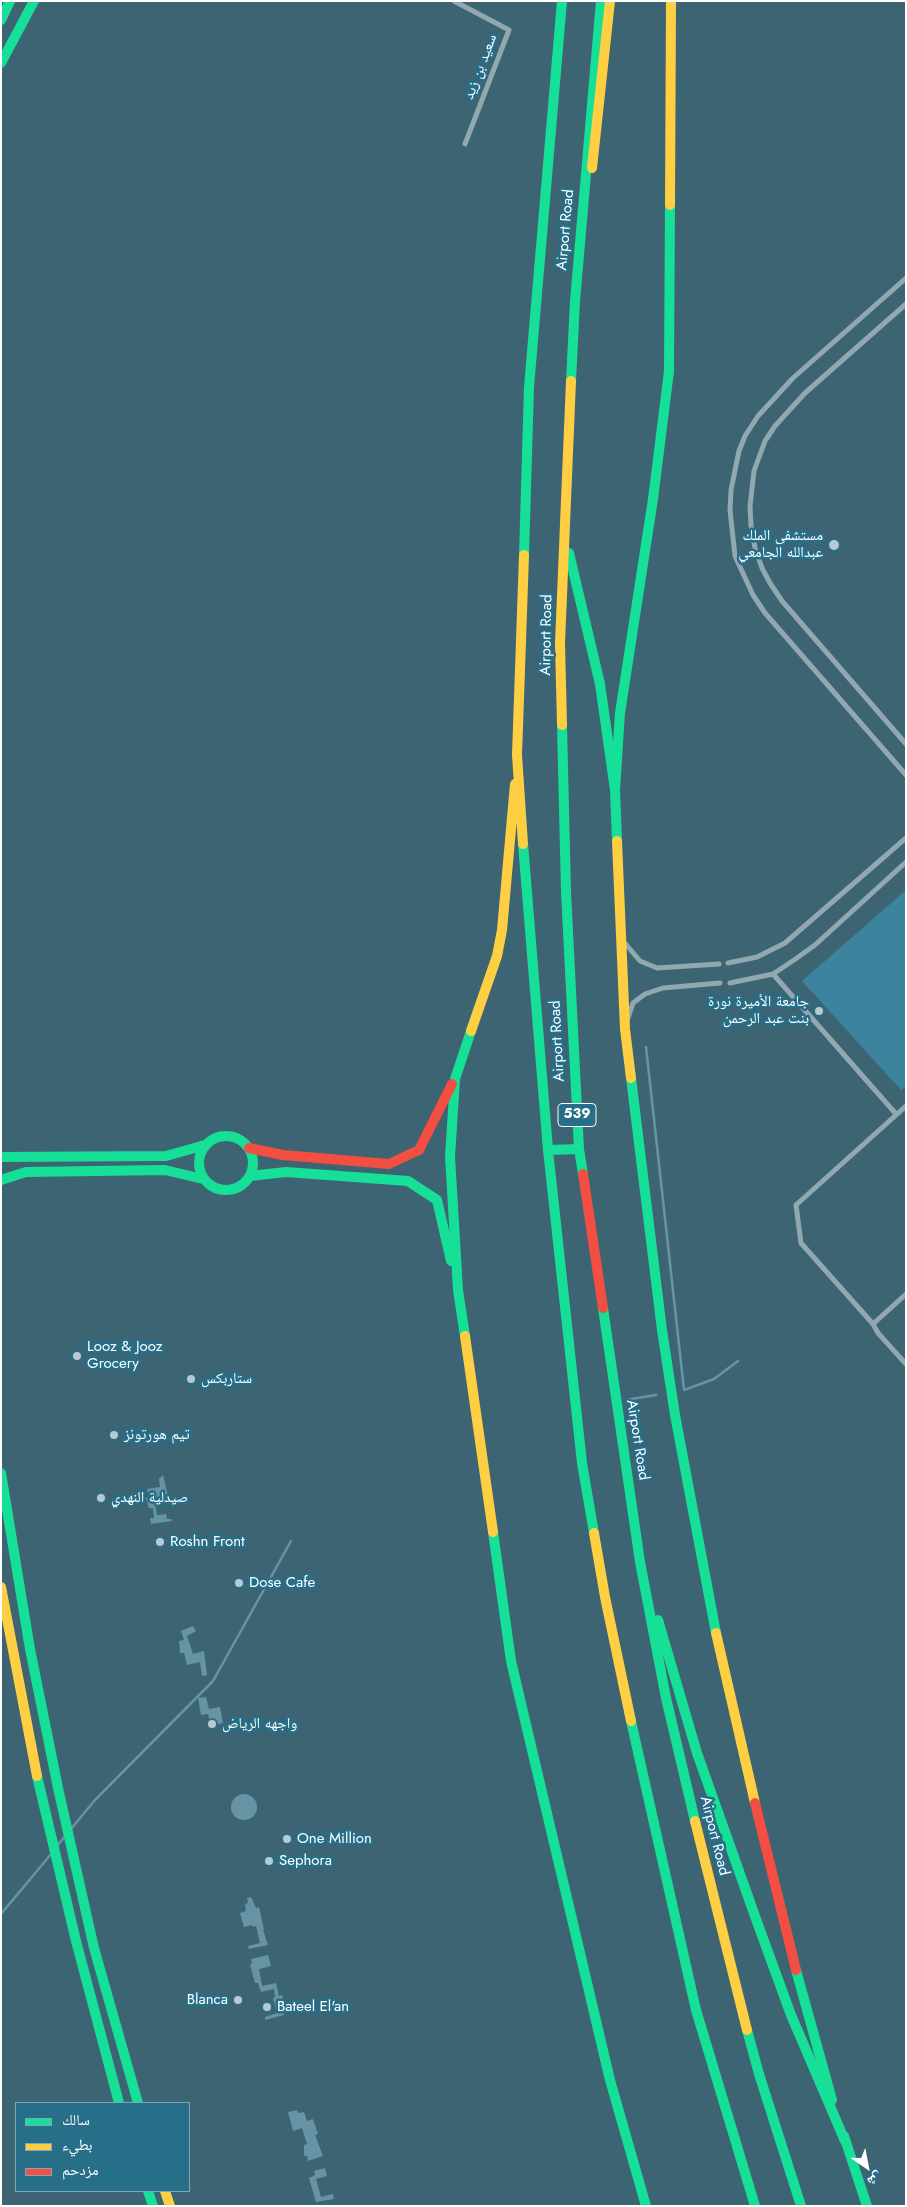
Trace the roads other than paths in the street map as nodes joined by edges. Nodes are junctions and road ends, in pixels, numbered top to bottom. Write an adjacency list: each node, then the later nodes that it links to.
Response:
1 (10, 1): 8 (main road)
2 (34, 1): 9 (main road)
3 (454, 1): 10 (street, سعيد بن زيد)
4 (562, 1): 16 (main road, Airport Road / 539)
5 (600, 1): 12 (main road, Airport Road / 539)
6 (610, 1): 12 (main road)
7 (671, 1): 18 (main road)
8 (1, 20)
9 (1, 63)
10 (465, 144)
11 (906, 278): 17 (street)
12 (575, 301): 14 (main road, Airport Road / 539)
13 (906, 304): 15 (street)
14 (565, 539): 18 (main road); 33 (main road, Airport Road / 539)
15 (906, 744)
16 (517, 755): 28 (main road); 34 (main road, Airport Road / 539)
17 (906, 775)
18 (615, 790): 21 (main road)
19 (906, 838): 22 (street)
20 (906, 862): 24 (street)
21 (621, 938): 23 (street); 27 (main road)
22 (728, 963)
23 (719, 964)
24 (773, 974): 26 (street); 30 (street)
25 (720, 983): 27 (street)
26 (730, 983)
27 (625, 1029): 48 (main road)
28 (455, 1079): 32 (main road); 39 (main road)
29 (906, 1106): 30 (street)
30 (896, 1114): 41 (street)
31 (205, 1145): 32 (main road); 35 (main road); 37 (main road)
32 (249, 1148): 36 (main road)
33 (579, 1149): 34 (main road); 44 (main road, Airport Road / 539)
34 (548, 1150): 54 (main road, Airport Road / 539)
35 (1, 1157)
36 (250, 1176): 37 (main road); 39 (main road)
37 (204, 1178): 38 (main road)
38 (1, 1180)
39 (458, 1290): 53 (main road)
40 (906, 1294): 41 (street)
41 (873, 1324): 42 (street)
42 (906, 1364)
43 (1, 1474): 47 (main road)
44 (638, 1552): 48 (main road); 55 (main road, Airport Road / 539)
45 (1, 1587): 46 (main road)
46 (119, 2102)
47 (138, 2102)
48 (846, 2141): 56 (main road)
49 (148, 2192): 51 (main road)
50 (165, 2192): 52 (main road)
51 (153, 2206)
52 (170, 2206)
53 (646, 2206)
54 (755, 2206)
55 (801, 2206)
56 (867, 2206)

